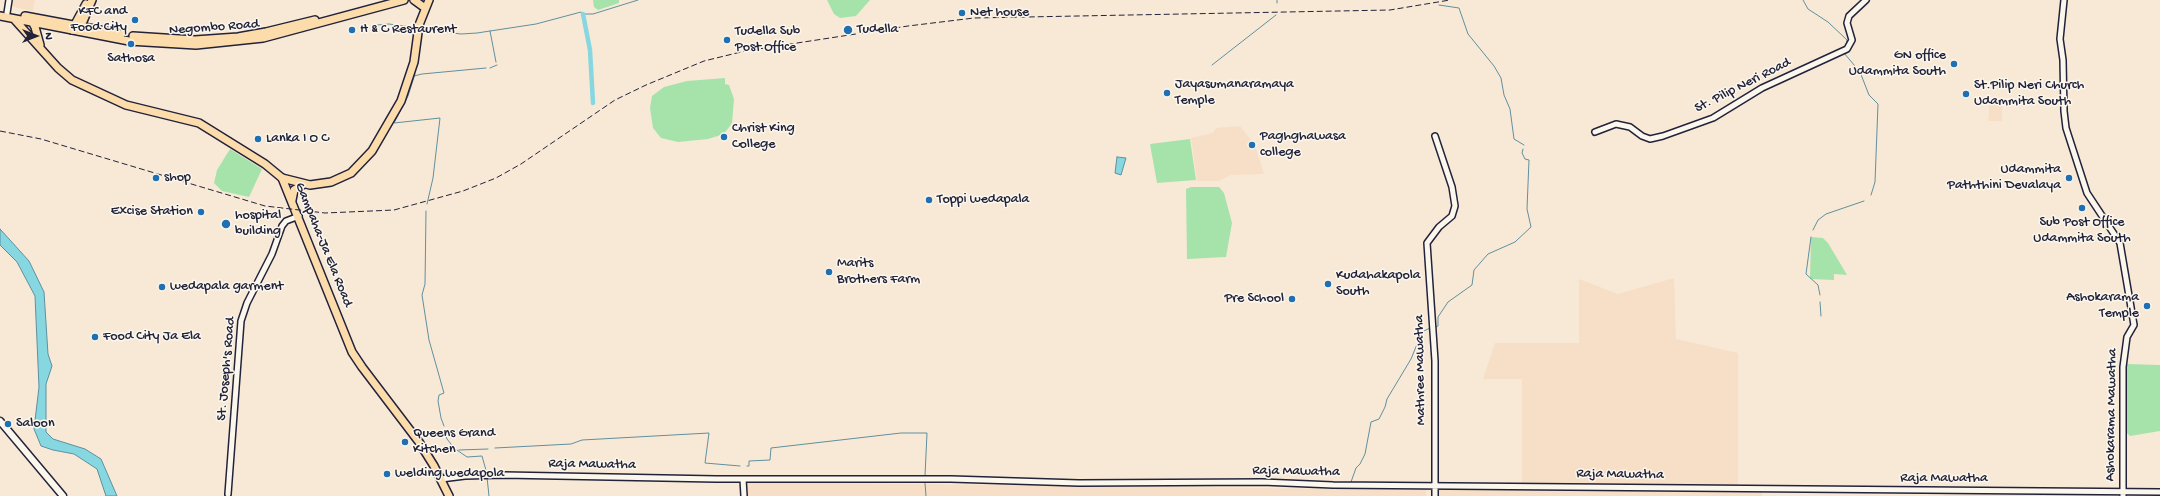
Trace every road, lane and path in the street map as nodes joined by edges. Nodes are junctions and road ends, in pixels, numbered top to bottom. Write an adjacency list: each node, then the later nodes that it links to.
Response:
1 (9, 0): 10 (street)
2 (88, 0): 15 (main road)
3 (92, 0): 15 (main road)
4 (386, 0): 15 (main road, Negombo Road)
5 (404, 0): 15 (main road, Negombo Road)
6 (414, 0): 9 (main road)
7 (1866, 0): 18 (street, St. Pilip Neri Road)
8 (2064, 0): 31 (street, Ashokarama Mawatha)
9 (426, 4): 21 (main road)
10 (3, 14): 11 (main road, Negombo Road); 12 (main road, Negombo Road)
11 (26, 16): 13 (main road); 15 (main road, Negombo Road)
12 (14, 19): 13 (main road, Negombo Road); 17 (main road, Gampaha-Ja Ela Road)
13 (33, 23): 14 (main road, Negombo Road); 16 (main road, Gampaha-Ja Ela Road)
14 (49, 26): 15 (main road, Negombo Road); 16 (main road)
15 (77, 29)
16 (37, 38): 17 (main road, Gampaha-Ja Ela Road)
17 (41, 48): 20 (main road, Gampaha-Ja Ela Road)
18 (1594, 132)
19 (1436, 136): 28 (street, Mathree Mawatha)
20 (282, 178): 21 (main road); 22 (main road, Gampaha-Ja Ela Road)
21 (296, 185): 22 (main road); 23 (main road)
22 (286, 186): 23 (main road, Gampaha-Ja Ela Road)
23 (292, 200): 24 (main road, Gampaha-Ja Ela Road)
24 (299, 216): 26 (main road, Gampaha-Ja Ela Road); 30 (street, St. Joseph's Road)
25 (0, 421): 32 (main road)
26 (440, 479): 27 (street, Raja Mawatha); 33 (main road, Gampaha-Ja Ela Road)
27 (743, 479): 28 (street, Raja Mawatha); 34 (street)
28 (1435, 485): 31 (street, Raja Mawatha); 35 (street, Mathree Mawatha)
29 (2160, 492): 31 (street, Raja Mawatha)
30 (228, 494)
31 (2123, 494)
32 (63, 496)
33 (449, 496)
34 (744, 496)
35 (1435, 496)

